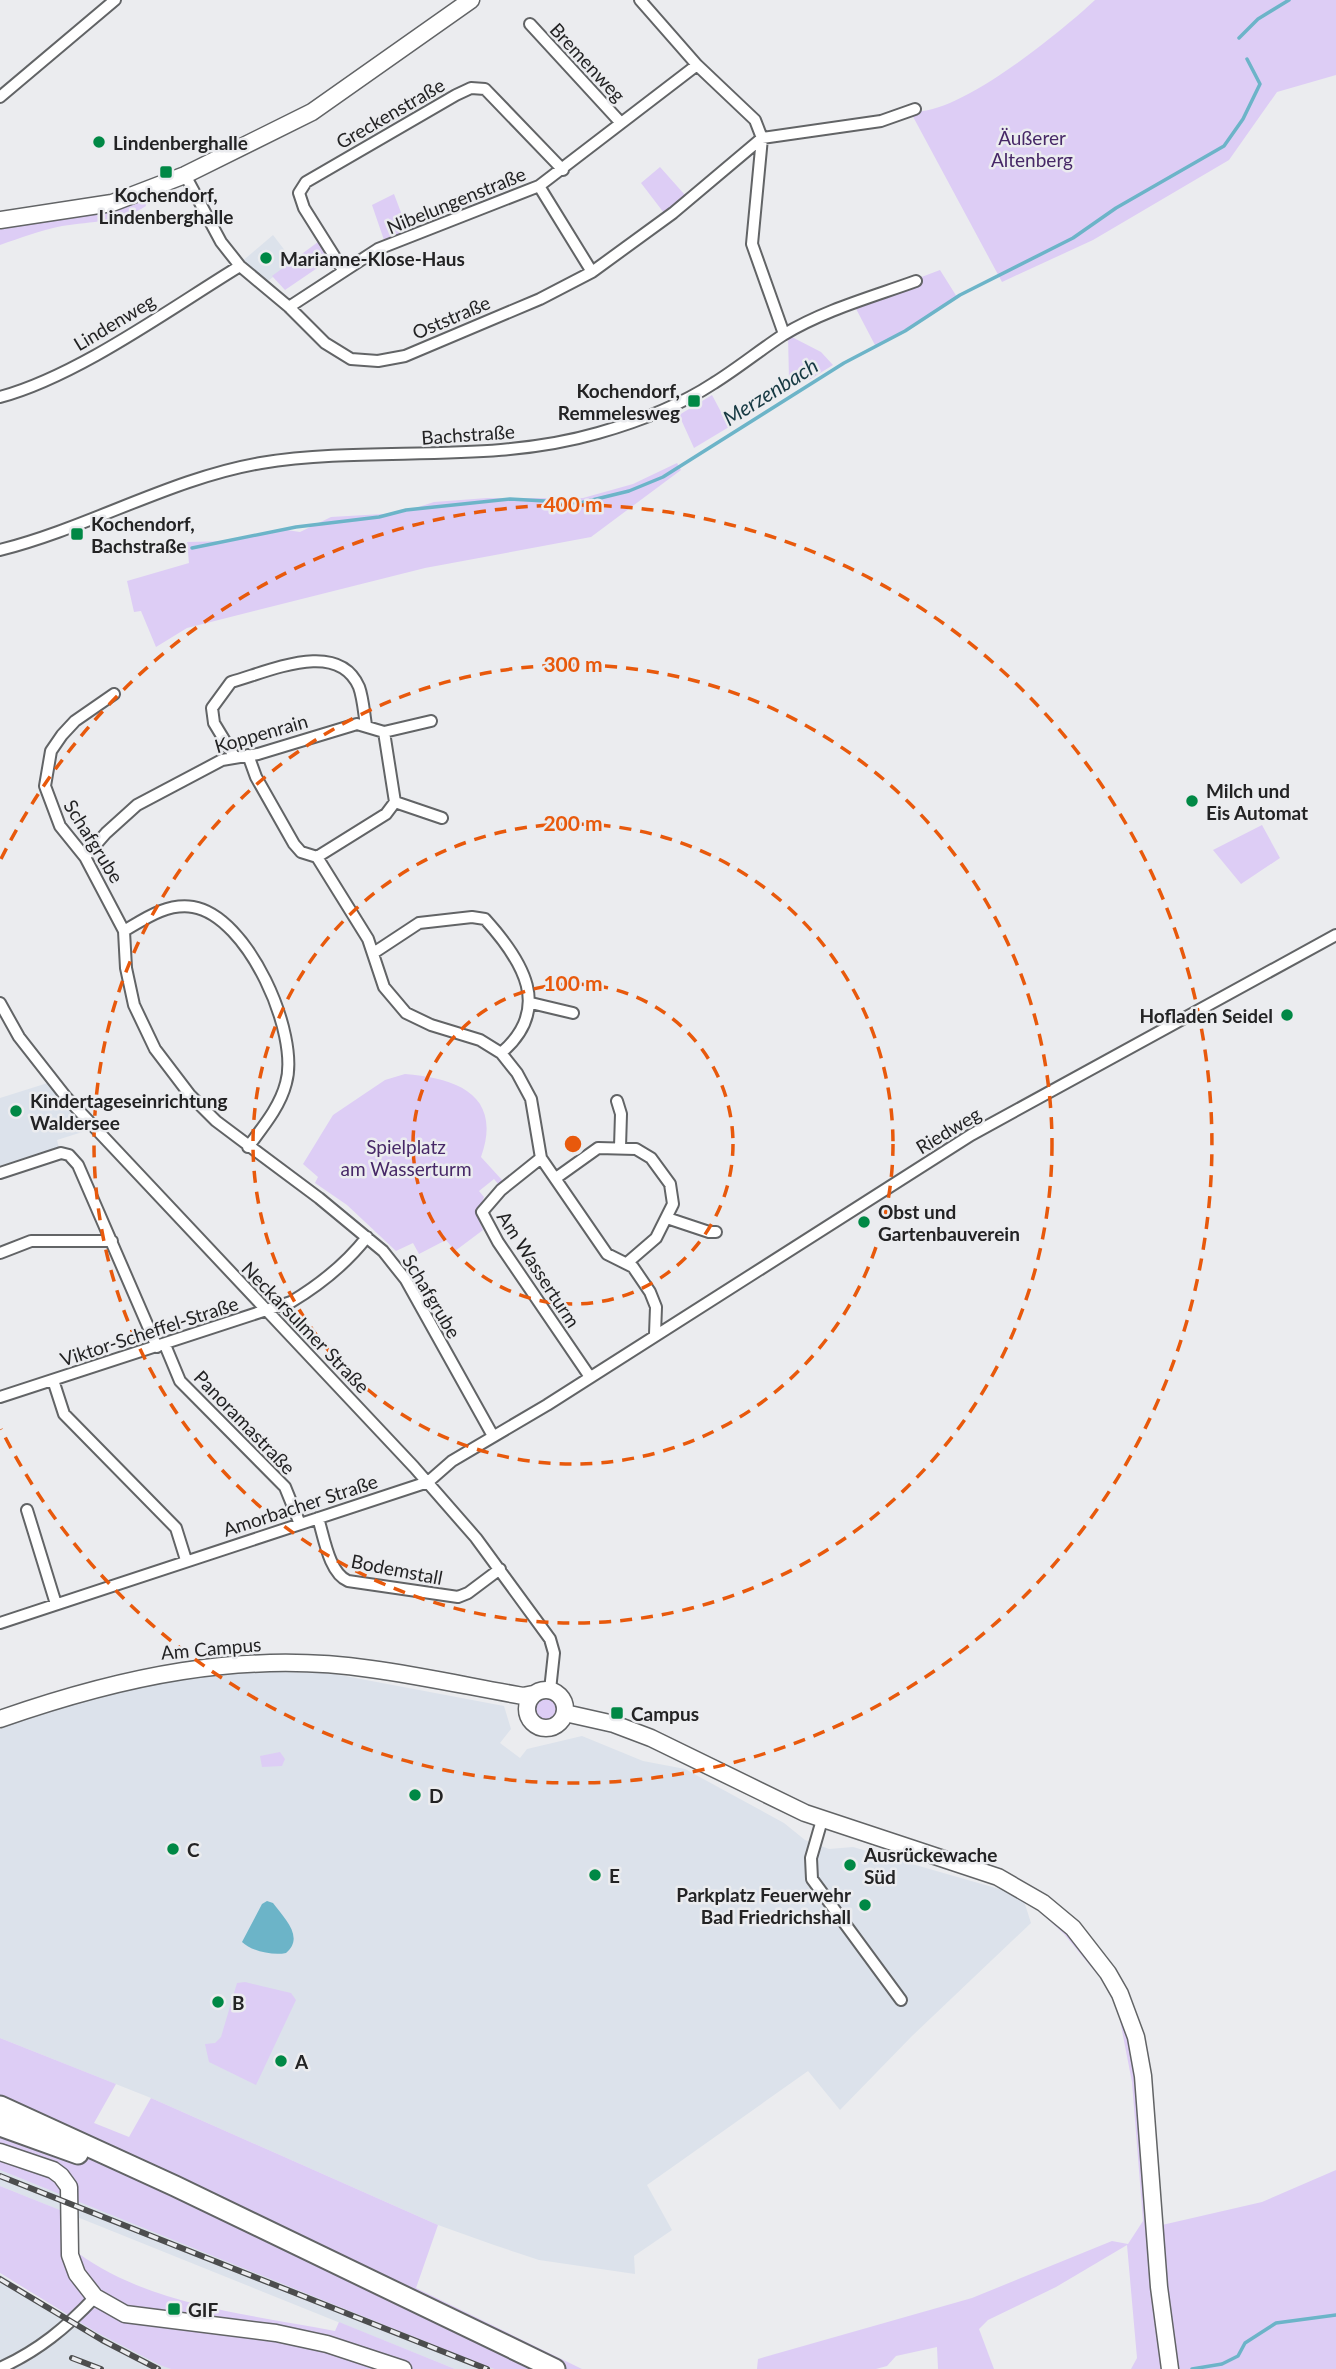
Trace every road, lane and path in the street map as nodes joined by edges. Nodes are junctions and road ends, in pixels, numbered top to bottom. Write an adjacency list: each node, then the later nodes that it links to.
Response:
1 (115, 0): 6 (street)
2 (471, 0): 11 (street)
3 (640, 0): 5 (street)
4 (530, 24): 8 (street, Bremenweg)
5 (697, 65): 8 (street, Nibelungenstraße); 9 (street)
6 (0, 97)
7 (915, 109): 9 (street)
8 (621, 123): 10 (street, Nibelungenstraße)
9 (762, 138): 16 (street, Oststraße); 19 (street)
10 (563, 170): 12 (street, Nibelungenstraße); 15 (street, Greckenstraße)
11 (185, 175): 13 (street); 14 (street, Oststraße)
12 (539, 186): 15 (street, Nibelungenstraße); 16 (street)
13 (0, 220)
14 (240, 265): 18 (street, Oststraße); 20 (street, Lindenweg)
15 (343, 270): 18 (street, Nibelungenstraße)
16 (592, 272): 18 (street, Oststraße)
17 (916, 281): 19 (street, Bachstraße)
18 (289, 307)
19 (784, 334): 21 (street, Bachstraße)
20 (0, 397)
21 (0, 550)
22 (114, 695): 30 (street, Schafgrube)
23 (431, 721): 25 (street)
24 (366, 725): 25 (street); 26 (street, Koppenrain); 27 (street)
25 (384, 732): 28 (street)
26 (248, 755): 27 (street, Koppenrain); 31 (street)
27 (234, 756): 30 (street, Koppenrain)
28 (395, 802): 29 (street); 31 (street)
29 (442, 818)
30 (85, 857): 32 (street, Schafgrube)
31 (317, 858): 34 (street)
32 (124, 931): 40 (street, Schafgrube); 40 (street)
33 (1336, 935): 52 (street, Riedweg)
34 (375, 952): 36 (street); 38 (street)
35 (0, 1003): 51 (street, Neckarsulmer Straße)
36 (531, 1003): 37 (street); 38 (street)
37 (573, 1013)
38 (501, 1053): 42 (street)
39 (617, 1101): 41 (street)
40 (248, 1147): 47 (street, Schafgrube)
41 (620, 1147): 44 (street); 45 (street)
42 (541, 1158): 44 (street); 54 (street, Am Wasserturm)
43 (0, 1173): 48 (street, Panoramastraße)
44 (556, 1178): 50 (street)
45 (667, 1218): 46 (street); 50 (street)
46 (716, 1232)
47 (367, 1237): 51 (street, Viktor-Scheffel-Straße); 57 (street, Schafgrube)
48 (112, 1241): 49 (street); 53 (street, Panoramastraße)
49 (0, 1253)
50 (626, 1263): 52 (street)
51 (268, 1312): 53 (street, Viktor-Scheffel-Straße); 58 (street, Neckarsulmer Straße)
52 (655, 1334): 54 (street, Riedweg)
53 (161, 1346): 55 (street, Viktor-Scheffel-Straße); 61 (street, Panoramastraße)
54 (590, 1377): 57 (street, Amorbacher Straße)
55 (52, 1380): 56 (street, Viktor-Scheffel-Straße); 62 (street)
56 (0, 1397)
57 (493, 1436): 58 (street, Amorbacher Straße)
58 (428, 1482): 60 (street, Amorbacher Straße); 63 (street, Neckarsulmer Straße)
59 (27, 1510): 64 (street)
60 (318, 1518): 61 (street, Amorbacher Straße); 63 (street, Bodemstall)
61 (300, 1524): 62 (street, Amorbacher Straße)
62 (186, 1560): 64 (street, Amorbacher Straße)
63 (500, 1569): 67 (street, Neckarsulmer Straße)
64 (56, 1604): 65 (street, Amorbacher Straße)
65 (0, 1622)
66 (430, 1681): 68 (street, Am Campus); 69 (street, Am Campus); 71 (street, Am Campus)
67 (550, 1690): 68 (street); 70 (street)
68 (533, 1694): 69 (street)
69 (526, 1711): 70 (street)
70 (565, 1713): 72 (street)
71 (0, 1719)
72 (822, 1820): 73 (street); 84 (street)
73 (901, 2000)
74 (0, 2094): 76 (highway)
75 (0, 2106): 76 (highway)
76 (21, 2115): 79 (highway)
77 (0, 2126): 79 (highway)
78 (0, 2152): 80 (street)
79 (175, 2186): 83 (highway)
80 (95, 2297): 81 (street); 82 (street)
81 (0, 2368)
82 (403, 2369)
83 (555, 2369)
84 (1170, 2369)

